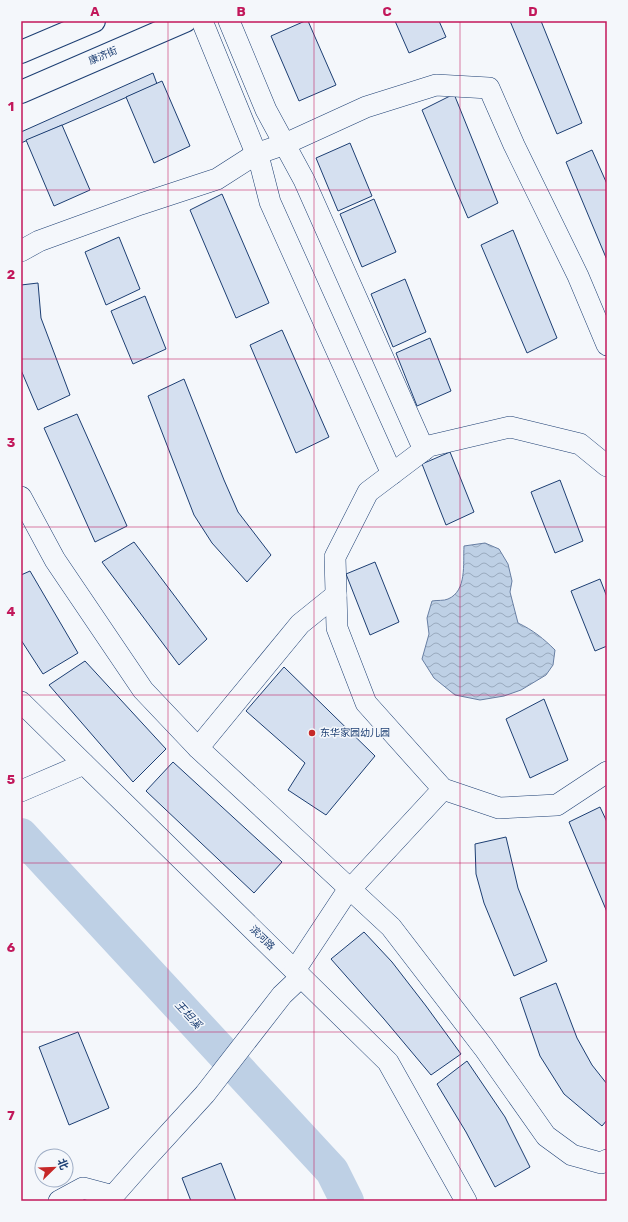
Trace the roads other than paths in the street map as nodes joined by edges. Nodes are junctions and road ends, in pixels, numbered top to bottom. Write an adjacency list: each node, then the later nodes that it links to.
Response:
1 (94, 21): 5 (main road)
2 (186, 21): 6 (main road, 康济街)
3 (202, 21): 8 (street)
4 (229, 21): 7 (street)
5 (21, 52)
6 (21, 92)
7 (285, 144): 8 (street); 10 (street); 11 (street)
8 (256, 154): 9 (street); 13 (street)
9 (21, 251)
10 (607, 345)
11 (424, 450): 12 (street); 13 (street)
12 (607, 466)
13 (392, 474): 15 (street)
14 (21, 497): 17 (street)
15 (336, 595): 17 (street); 20 (street)
16 (21, 702): 18 (street, 滨河路)
17 (198, 748): 22 (street)
18 (84, 764): 21 (street); 23 (street, 滨河路)
19 (607, 772): 20 (street)
20 (443, 789): 22 (street)
21 (21, 791)
22 (350, 890): 23 (street); 24 (street)
23 (298, 974): 25 (street); 26 (street, 滨河路)
24 (607, 1160)
25 (59, 1201)
26 (466, 1201)

